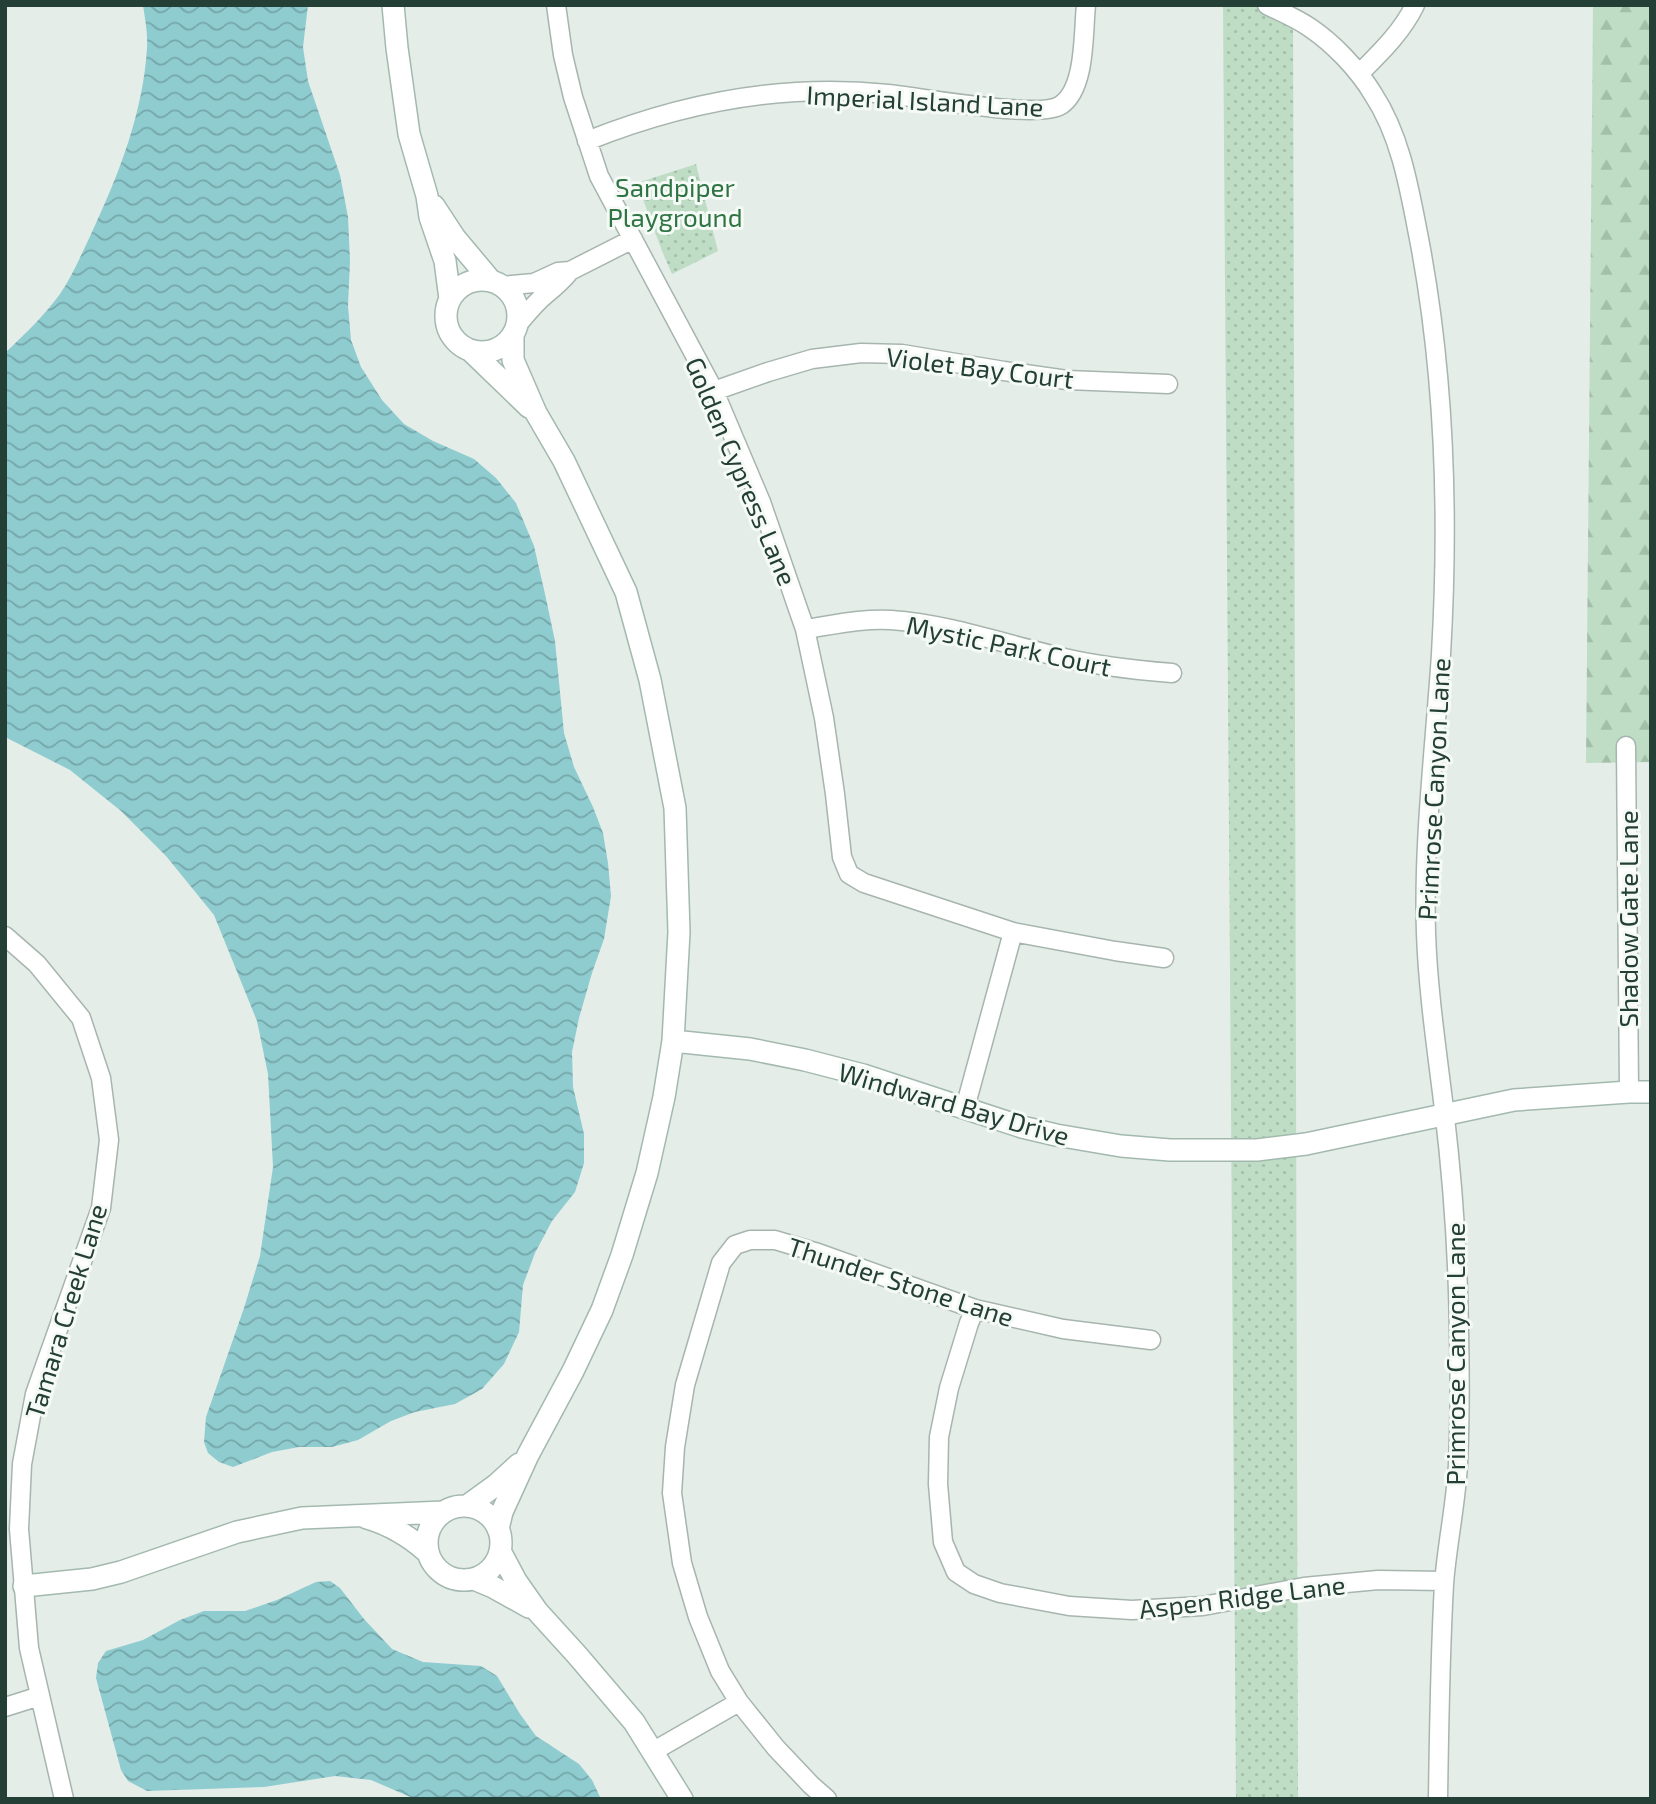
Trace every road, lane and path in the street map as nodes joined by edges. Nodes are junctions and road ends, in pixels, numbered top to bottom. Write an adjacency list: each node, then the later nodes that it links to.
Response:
1 (393, 5): 8 (street)
2 (556, 5): 7 (street, Golden Cypress Lane)
3 (1086, 5): 7 (street, Imperial Island Lane)
4 (1267, 5): 6 (street, Primrose Canyon Lane)
5 (1415, 5): 6 (street)
6 (1359, 74): 28 (street, Primrose Canyon Lane)
7 (587, 141): 9 (street, Golden Cypress Lane)
8 (427, 196): 11 (street); 12 (street)
9 (633, 239): 10 (street); 16 (street, Golden Cypress Lane)
10 (570, 271): 11 (street); 13 (street)
11 (496, 284): 12 (street); 13 (street)
12 (450, 299): 14 (street)
13 (515, 331): 14 (street); 17 (street)
14 (471, 351): 17 (street)
15 (1168, 384): 16 (street, Violet Bay Court)
16 (714, 391): 18 (street, Golden Cypress Lane)
17 (536, 413): 24 (street)
18 (806, 629): 19 (street, Mystic Park Court); 21 (street, Golden Cypress Lane)
19 (1172, 673)
20 (1626, 746): 25 (street, Shadow Gate Lane)
21 (1013, 932): 23 (street); 27 (street)
22 (5, 936): 32 (street, Tamara Creek Lane)
23 (1164, 958)
24 (673, 1041): 27 (street, Windward Bay Drive); 33 (street)
25 (1629, 1092): 26 (street, Windward Bay Drive); 28 (street, Windward Bay Drive)
26 (1651, 1092)
27 (965, 1108): 28 (street, Windward Bay Drive)
28 (1445, 1114): 41 (street, Primrose Canyon Lane)
29 (975, 1309): 30 (street, Thunder Stone Lane); 41 (street, Aspen Ridge Lane); 45 (street, Thunder Stone Lane)
30 (1151, 1340)
31 (5, 1448): 32 (street)
32 (24, 1450): 42 (street, Tamara Creek Lane)
33 (528, 1455): 34 (street); 37 (street)
34 (467, 1506): 35 (street); 37 (street)
35 (444, 1512): 36 (street); 39 (street)
36 (358, 1515): 39 (street); 42 (street)
37 (498, 1529): 38 (street)
38 (500, 1550): 40 (street); 43 (street)
39 (427, 1552): 40 (street)
40 (474, 1579): 43 (street)
41 (1444, 1581): 51 (street, Primrose Canyon Lane)
42 (24, 1586): 44 (street, Tamara Creek Lane)
43 (537, 1611): 47 (street)
44 (40, 1696): 46 (street); 48 (street, Tamara Creek Lane)
45 (739, 1702): 47 (street); 50 (street)
46 (5, 1707)
47 (652, 1752): 49 (street)
48 (64, 1799)
49 (682, 1799)
50 (827, 1799)
51 (1437, 1799)

